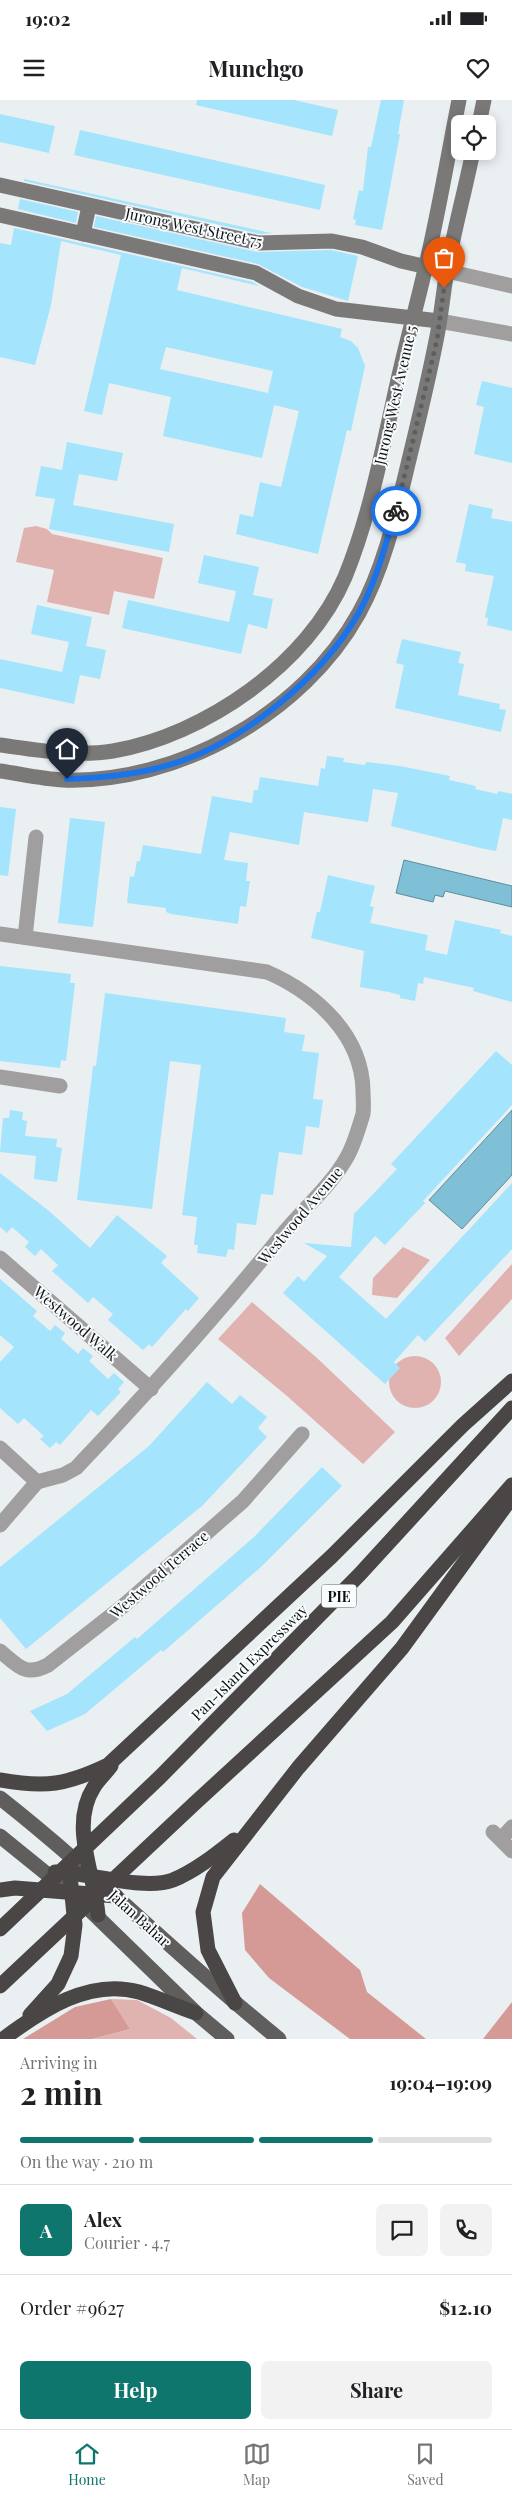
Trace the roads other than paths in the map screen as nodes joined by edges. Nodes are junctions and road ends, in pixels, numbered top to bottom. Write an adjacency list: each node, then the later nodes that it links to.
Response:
1 (459, 100): 9 (street, Jurong West Avenue 5)
2 (484, 100): 3 (street)
3 (481, 115)
4 (471, 160): 10 (street, Jurong West Avenue 5)
5 (0, 185): 6 (street, Jurong West Street 75)
6 (89, 206): 8 (street); 9 (street, Jurong West Street 75)
7 (0, 215): 8 (street, Jurong West Street 75)
8 (83, 234): 12 (street, Jurong West Street 75)
9 (426, 267): 10 (street, Jurong West Street 75); 12 (street, Jurong West Avenue 5)
10 (447, 271): 11 (street); 13 (street, Jurong West Avenue 5)
11 (512, 286)
12 (412, 318): 13 (street, Jurong West Street 75); 15 (street, Jurong West Avenue 5)
13 (439, 321): 14 (street); 16 (street, Jurong West Avenue 5)
14 (512, 334)
15 (0, 745)
16 (0, 772)
17 (36, 836): 19 (street)
18 (0, 934): 19 (street, Westwood Avenue)
19 (25, 937): 24 (street, Westwood Avenue)
20 (0, 1077): 21 (street)
21 (60, 1086)
22 (0, 1258): 24 (street, Westwood Walk)
23 (512, 1381): 33 (highway)
24 (151, 1389): 28 (street, Westwood Avenue)
25 (512, 1408): 49 (highway, Pan-Island Expressway / PIE)
26 (302, 1434): 32 (street, Westwood Terrace)
27 (0, 1448): 28 (street)
28 (37, 1482): 31 (street)
29 (512, 1485): 50 (highway)
30 (512, 1497): 36 (highway)
31 (0, 1525)
32 (0, 1651)
33 (125, 1750): 34 (highway); 43 (highway)
34 (0, 1780)
35 (0, 1798): 40 (main road, Jalan Bahar)
36 (251, 1827): 43 (highway); 51 (highway)
37 (503, 1830): 39 (street)
38 (0, 1836): 41 (main road, Jalan Bahar)
39 (512, 1851)
40 (66, 1854): 42 (highway); 43 (main road, Jalan Bahar)
41 (45, 1872): 42 (highway); 45 (main road, Jalan Bahar)
42 (71, 1872): 43 (highway); 45 (highway)
43 (91, 1876): 46 (highway); 47 (main road, Jalan Bahar)
44 (0, 1890): 45 (highway)
45 (72, 1894): 46 (highway); 48 (main road, Jalan Bahar); 53 (highway)
46 (96, 1894): 47 (highway); 48 (highway)
47 (116, 1896): 51 (main road, Jalan Bahar)
48 (98, 1915): 52 (main road, Jalan Bahar)
49 (0, 1929)
50 (0, 1986)
51 (235, 2003): 56 (main road, Jalan Bahar)
52 (196, 2013): 53 (highway); 55 (main road, Jalan Bahar)
53 (19, 2027): 54 (highway)
54 (3, 2039)
55 (227, 2039)
56 (279, 2039)

